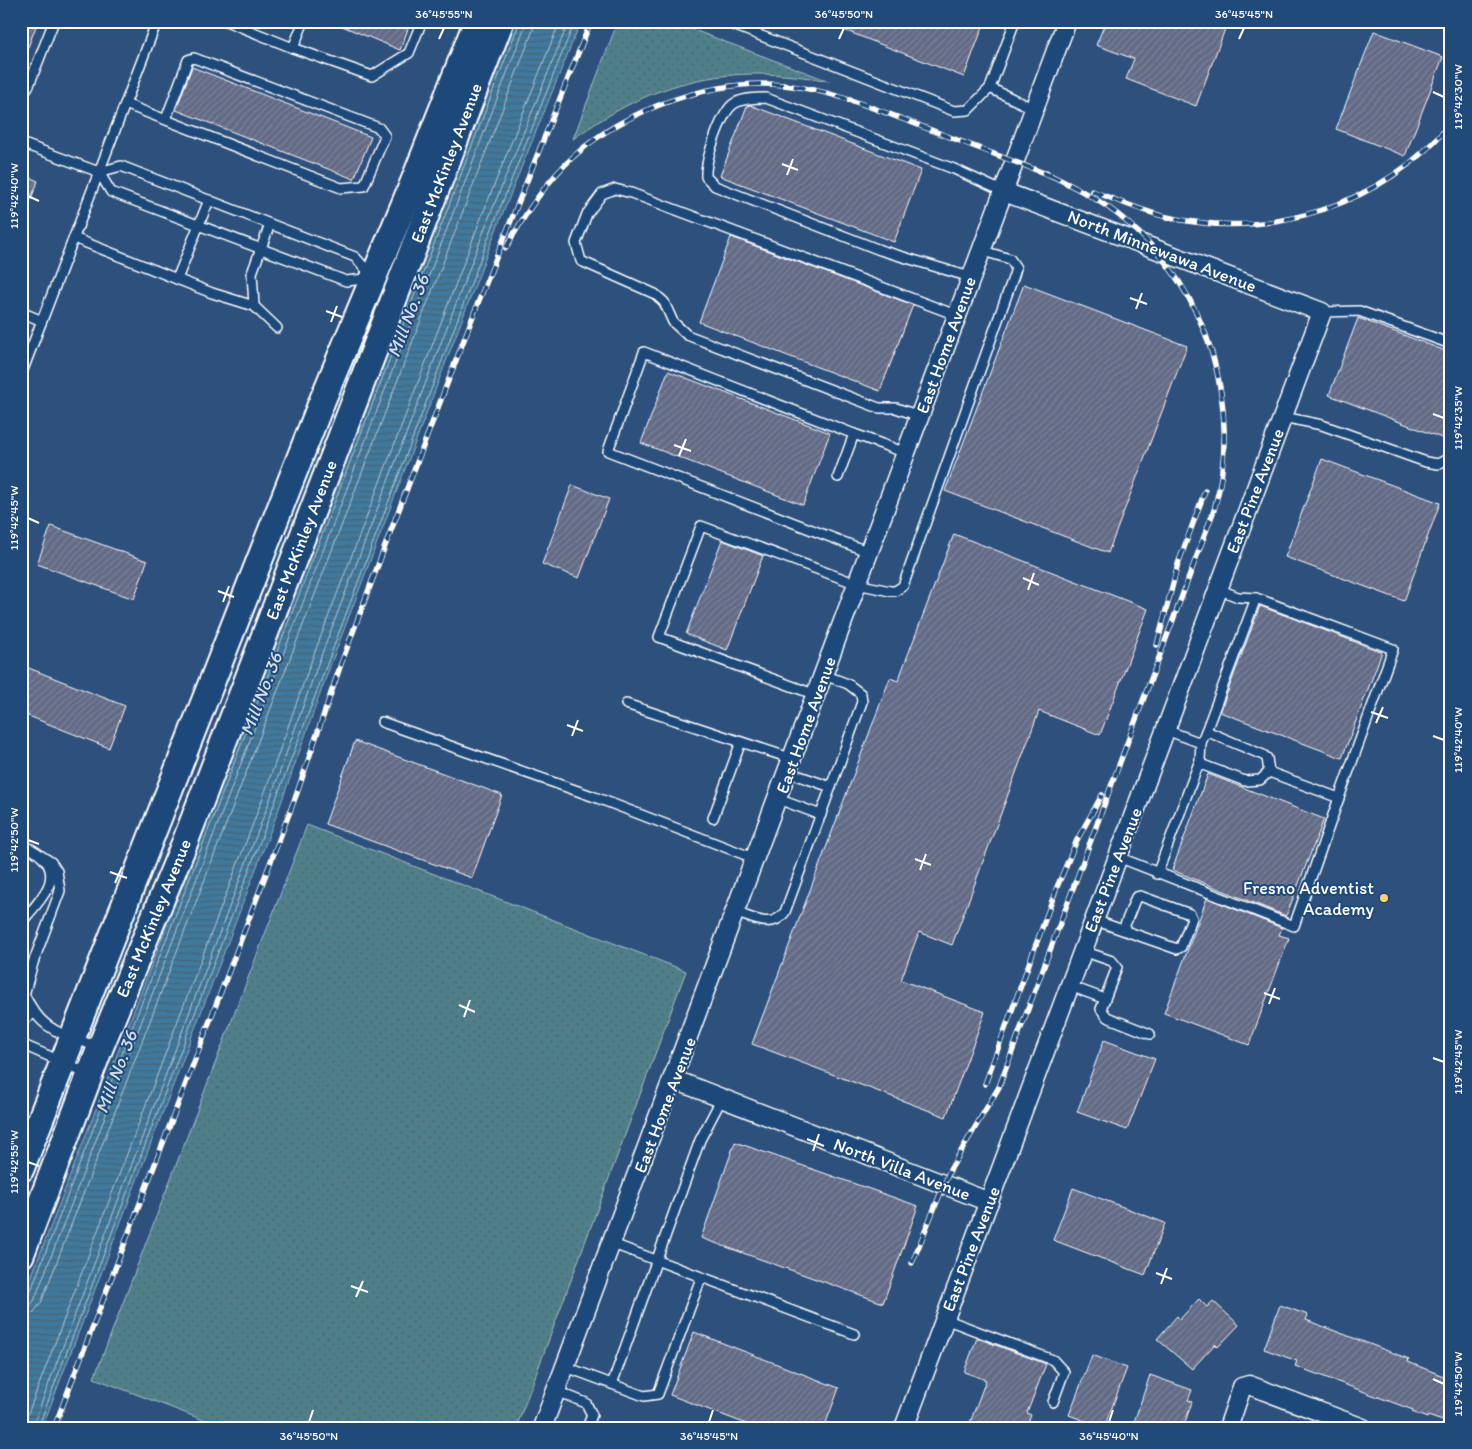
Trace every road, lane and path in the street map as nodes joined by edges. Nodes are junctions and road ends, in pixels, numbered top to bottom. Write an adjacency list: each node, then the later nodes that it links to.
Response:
1 (54, 21): 13 (lane)
2 (157, 21): 14 (lane)
3 (226, 21): 11 (lane)
4 (304, 21): 11 (lane)
5 (422, 21): 11 (lane)
6 (477, 21): 27 (main road, East McKinley Avenue)
7 (501, 21): 29 (main road, East McKinley Avenue)
8 (723, 21): 12 (lane)
9 (1015, 21): 12 (lane)
10 (1068, 21): 15 (street, East Home Avenue)
11 (294, 48)
12 (990, 88): 15 (lane)
13 (21, 97)
14 (125, 104): 16 (lane); 18 (lane)
15 (1034, 109): 19 (street, East Home Avenue)
16 (166, 120): 16 (lane)
17 (21, 143): 18 (lane)
18 (99, 172): 20 (lane); 22 (lane); 23 (lane)
19 (1002, 191): 25 (street, East Home Avenue); 26 (lane); 32 (street, North Minnewawa Avenue)
20 (209, 200): 21 (lane); 22 (lane)
21 (270, 224): 24 (lane); 27 (lane)
22 (199, 226): 24 (lane); 28 (lane)
23 (74, 238): 28 (lane); 34 (lane)
24 (261, 249): 27 (lane); 30 (lane)
25 (980, 250): 26 (street, East Home Avenue); 46 (lane)
26 (970, 277): 33 (street, East Home Avenue)
27 (374, 278): 29 (main road); 38 (main road, East McKinley Avenue)
28 (177, 279): 30 (lane)
29 (399, 289): 49 (main road, East McKinley Avenue)
30 (254, 306): 35 (lane)
31 (21, 312): 34 (lane)
32 (1322, 312): 36 (lane); 40 (street, East Pine Avenue)
33 (956, 315): 39 (street, East Home Avenue); 39 (lane)
34 (42, 321): 37 (lane)
35 (277, 328)
36 (1451, 344)
37 (21, 375)
38 (322, 401): 49 (main road); 50 (main road, East McKinley Avenue)
39 (919, 416): 42 (street, East Home Avenue)
40 (1283, 417): 43 (lane); 47 (street, East Pine Avenue)
41 (854, 434): 42 (lane); 44 (lane); 45 (lane)
42 (906, 453): 45 (street, East Home Avenue)
43 (1451, 457)
44 (838, 477)
45 (869, 552): 46 (street, East Home Avenue)
46 (858, 584): 51 (street, East Home Avenue); 52 (lane)
47 (1218, 589): 48 (lane); 55 (street, East Pine Avenue)
48 (1256, 598): 56 (lane); 63 (lane)
49 (265, 635): 67 (main road, East McKinley Avenue)
50 (226, 648): 67 (main road); 84 (main road, East McKinley Avenue)
51 (824, 675): 52 (street, East Home Avenue); 62 (lane)
52 (817, 695): 60 (street, East Home Avenue)
53 (626, 704): 57 (lane)
54 (382, 722): 71 (lane)
55 (1166, 730): 58 (lane); 70 (street, East Pine Avenue)
56 (1206, 731): 58 (lane); 61 (lane)
57 (741, 742): 60 (lane); 66 (lane)
58 (1201, 743): 59 (lane)
59 (1200, 760): 61 (lane); 72 (lane)
60 (790, 766): 62 (lane); 64 (street, East Home Avenue)
61 (1269, 772): 63 (lane)
62 (831, 787): 65 (lane)
63 (1339, 798): 72 (lane)
64 (778, 799): 65 (lane); 71 (street, East Home Avenue)
65 (821, 815): 73 (lane)
66 (713, 818)
67 (185, 842): 86 (main road, East McKinley Avenue)
68 (21, 846): 69 (lane)
69 (40, 855): 75 (lane); 79 (lane)
70 (1118, 857): 72 (lane); 74 (street, East Pine Avenue)
71 (756, 859): 73 (street, East Home Avenue)
72 (1157, 874)
73 (736, 913): 89 (street, East Home Avenue)
74 (1094, 920): 76 (lane); 77 (street, East Pine Avenue)
75 (21, 923)
76 (1123, 930): 76 (lane)
77 (1083, 951): 78 (street, East Pine Avenue); 80 (lane)
78 (1070, 986): 80 (lane); 92 (street, East Pine Avenue)
79 (23, 992): 81 (lane)
80 (1105, 1000): 83 (lane)
81 (33, 1014): 82 (lane); 84 (lane)
82 (21, 1021)
83 (1150, 1034)
84 (72, 1037): 86 (lane); 87 (main road, East McKinley Avenue)
85 (21, 1044): 87 (lane)
86 (100, 1048): 88 (main road, East McKinley Avenue)
87 (62, 1063): 88 (lane); 91 (main road, East McKinley Avenue)
88 (90, 1074): 94 (main road, East McKinley Avenue)
89 (675, 1080): 90 (street, North Villa Avenue); 93 (street, East Home Avenue)
90 (722, 1098): 92 (street, North Villa Avenue); 95 (lane)
91 (21, 1169)
92 (989, 1202): 97 (street, East Pine Avenue)
93 (613, 1244): 95 (lane); 99 (street, East Home Avenue)
94 (21, 1255)
95 (657, 1261): 96 (lane); 100 (lane)
96 (701, 1278): 98 (lane); 100 (lane)
97 (945, 1319): 102 (lane); 105 (street, East Pine Avenue)
98 (854, 1334)
99 (566, 1367): 100 (lane); 101 (street, East Home Avenue)
100 (612, 1384)
101 (556, 1391): 103 (street, East Home Avenue); 104 (lane)
102 (1053, 1402)
103 (542, 1428)
104 (587, 1428)
105 (904, 1428)
106 (1228, 1428): 107 (street)
107 (1363, 1428)

